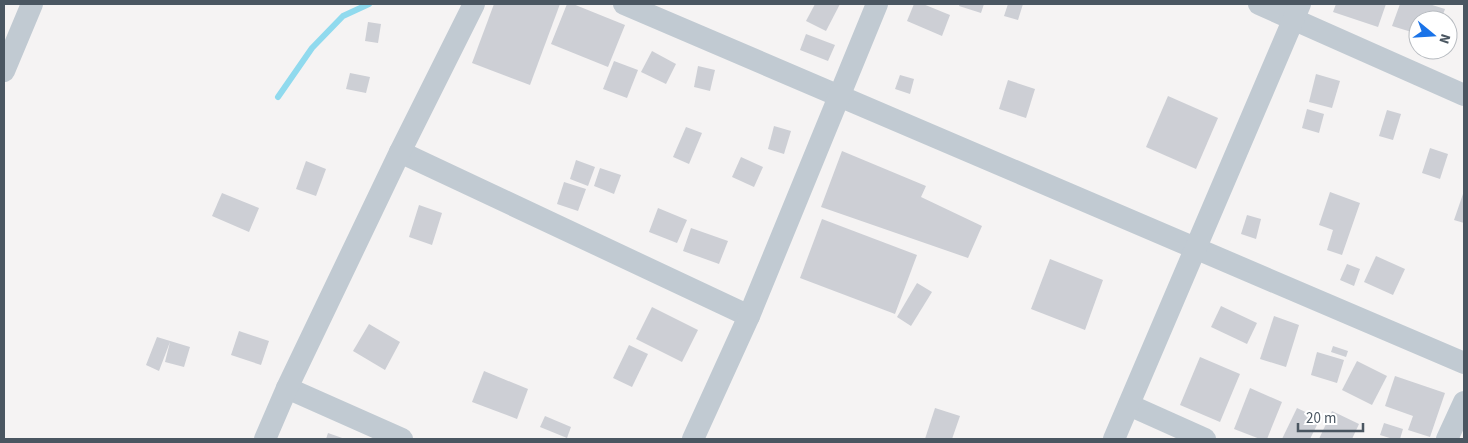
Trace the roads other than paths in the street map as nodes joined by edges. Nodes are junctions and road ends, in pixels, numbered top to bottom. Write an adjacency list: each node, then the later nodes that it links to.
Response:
1 (474, 4): 10 (street)
2 (624, 4): 8 (street)
3 (877, 4): 8 (street)
4 (1259, 4): 6 (street)
5 (27, 5): 7 (street)
6 (1297, 11): 9 (street); 11 (street)
7 (4, 71)
8 (840, 95): 11 (street); 12 (street)
9 (1464, 95)
10 (400, 152): 12 (street); 14 (street)
11 (1195, 248): 13 (street); 16 (street)
12 (749, 316): 19 (street)
13 (1464, 363)
14 (287, 388): 17 (street); 18 (street)
15 (1464, 402): 22 (street)
16 (1129, 405): 20 (street); 21 (street)
17 (265, 439)
18 (402, 439)
19 (693, 439)
20 (1114, 439)
21 (1205, 439)
22 (1448, 439)

